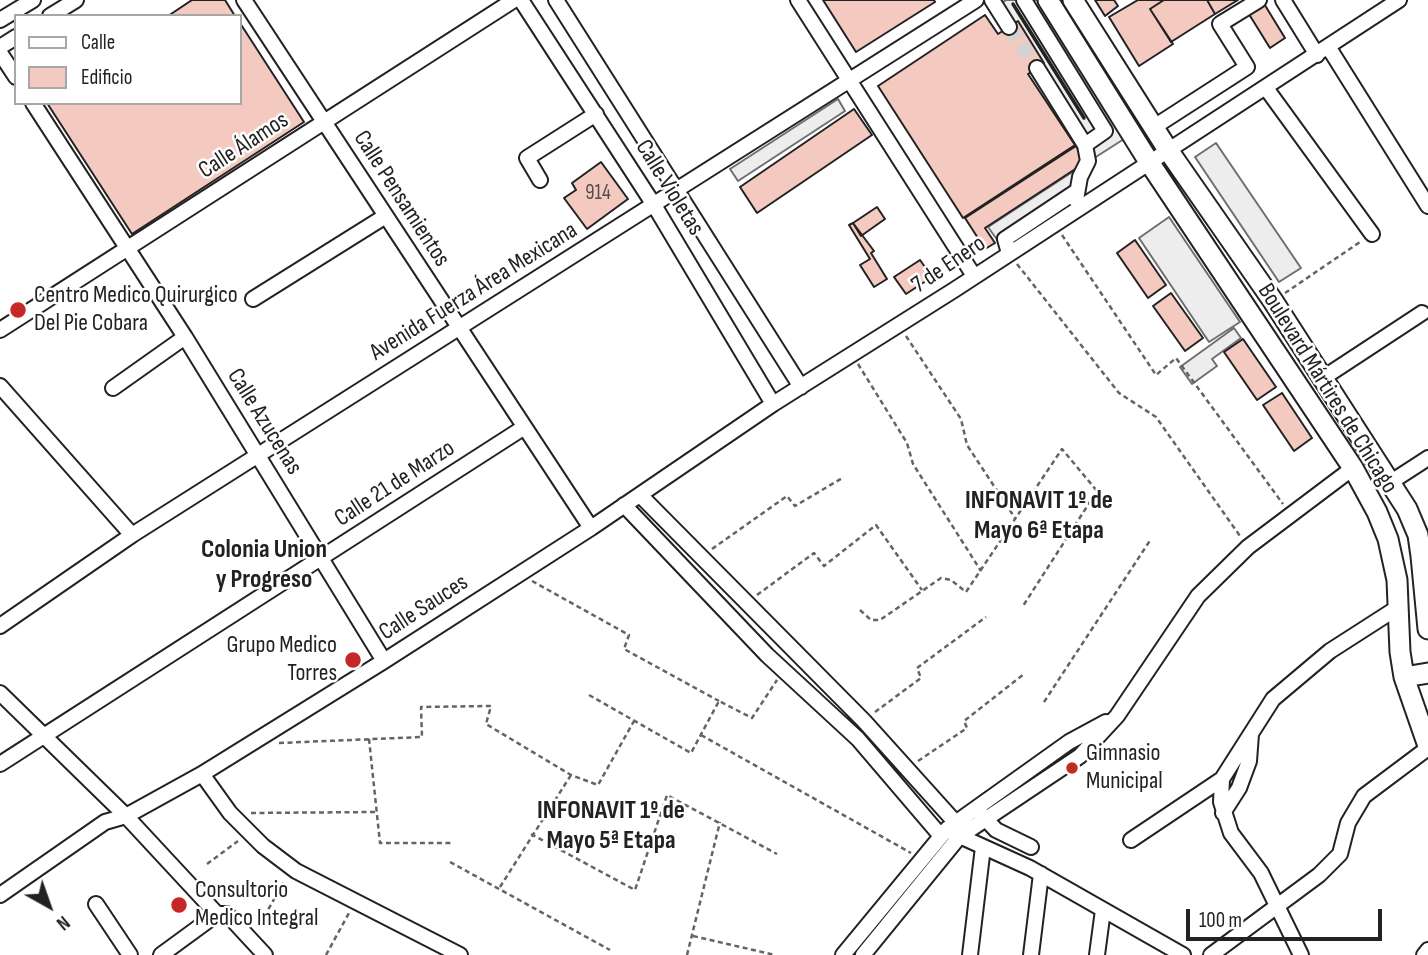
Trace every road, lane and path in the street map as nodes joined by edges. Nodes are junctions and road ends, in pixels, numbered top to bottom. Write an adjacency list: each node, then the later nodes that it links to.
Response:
1 (33, 0): 17 (street)
2 (76, 0): 16 (street)
3 (244, 0): 27 (street, Calle Pensamientos)
4 (514, 0): 27 (street, Calle Álamos)
5 (521, 0): 26 (street, Calle Violetas)
6 (556, 0): 33 (street, Calle Violetas)
7 (798, 0): 23 (street)
8 (976, 0): 23 (street, Avenida Fuerza Área Mexicana)
9 (992, 0): 18 (street)
10 (1024, 0): 29 (street)
11 (1048, 0): 31 (main road, Boulevard Mártires de Chicago)
12 (1073, 0): 28 (main road, Boulevard Mártires de Chicago)
13 (1259, 0): 28 (street)
14 (1283, 0): 19 (street)
15 (1399, 0): 19 (street)
16 (53, 14)
17 (0, 20)
18 (1009, 27)
19 (1323, 52): 24 (street); 36 (street)
20 (0, 53): 22 (street)
21 (1037, 68): 29 (street)
22 (14, 74)
23 (849, 81): 33 (street, Avenida Fuerza Área Mexicana); 43 (street)
24 (1266, 88): 30 (street); 40 (street)
25 (34, 105): 41 (street, Calle Azucenas)
26 (596, 114): 32 (street); 35 (street, Calle Violetas)
27 (322, 122): 38 (street, Calle Pensamientos); 41 (street, Calle Álamos)
28 (1154, 127): 30 (main road, Boulevard Mártires de Chicago)
29 (1085, 145): 34 (street)
30 (1168, 150): 31 (street, 7 de Enero); 45 (main road, Boulevard Mártires de Chicago)
31 (1149, 162): 37 (street, 7 de Enero); 47 (main road, Boulevard Mártires de Chicago)
32 (540, 180)
33 (677, 190): 35 (street, Avenida Fuerza Área Mexicana); 55 (street, Calle Violetas)
34 (1077, 191): 37 (street); 42 (street)
35 (654, 205): 49 (street, Avenida Fuerza Área Mexicana); 57 (street, Calle Violetas)
36 (1428, 206)
37 (1075, 210): 39 (street, 7 de Enero)
38 (384, 216): 44 (street); 49 (street, Calle Pensamientos)
39 (1054, 223): 42 (street, 7 de Enero); 67 (path)
40 (1372, 234): 45 (path)
41 (128, 248): 50 (street, Calle Álamos); 51 (street, Calle Azucenas)
42 (1009, 253): 43 (street, 7 de Enero); 73 (path)
43 (974, 276): 48 (street, 7 de Enero)
44 (253, 299)
45 (1273, 301): 47 (main road); 53 (main road, Boulevard Mártires de Chicago)
46 (1422, 313): 53 (street)
47 (1252, 315): 61 (main road, Boulevard Mártires de Chicago)
48 (899, 325): 52 (street, 7 de Enero); 68 (path)
49 (459, 327): 58 (street, Calle Pensamientos); 59 (street, Avenida Fuerza Área Mexicana)
50 (0, 330)
51 (185, 337): 56 (street); 59 (street, Calle Azucenas)
52 (852, 354): 55 (street, 7 de Enero); 76 (path)
53 (1323, 378): 63 (main road, Boulevard Mártires de Chicago)
54 (0, 386): 71 (street)
55 (801, 387): 57 (street, 7 de Enero)
56 (113, 388)
57 (773, 404): 64 (street, Calle Sauces)
58 (523, 428): 70 (street, Calle Pensamientos); 75 (street, Calle 21 de Marzo)
59 (259, 457): 71 (street, Avenida Fuerza Área Mexicana); 75 (street, Calle Azucenas)
60 (1428, 458): 63 (street)
61 (1353, 468): 67 (street); 69 (main road, Boulevard Mártires de Chicago)
62 (844, 477): 74 (path)
63 (1391, 481): 66 (main road, Boulevard Mártires de Chicago)
64 (640, 495): 65 (street, Calle Sauces); 74 (street)
65 (624, 505): 70 (street, Calle Sauces); 87 (street)
66 (1407, 509): 69 (main road); 83 (main road, Boulevard Mártires de Chicago)
67 (1291, 515): 73 (street)
68 (1015, 518): 76 (path); 80 (path)
69 (1381, 522): 81 (main road, Boulevard Mártires de Chicago)
70 (591, 528): 77 (street, Calle Sauces)
71 (132, 535): 85 (street, Avenida Fuerza Área Mexicana)
72 (1151, 539): 94 (path)
73 (1248, 547): 95 (street)
74 (701, 557): 79 (street)
75 (323, 559): 86 (street, Calle Azucenas); 100 (street, Calle 21 de Marzo)
76 (981, 571): 78 (path)
77 (519, 574): 86 (street, Calle Sauces); 93 (path)
78 (922, 590): 79 (path); 82 (path)
79 (745, 603): 97 (street)
80 (1023, 606)
81 (1397, 608): 90 (main road, Boulevard Mártires de Chicago); 98 (street)
82 (860, 610)
83 (1427, 616)
84 (986, 617): 97 (path)
85 (0, 626)
86 (384, 661): 106 (street, Calle Sauces)
87 (783, 671): 93 (path); 116 (street)
88 (1428, 673): 90 (main road)
89 (1024, 674): 105 (path)
90 (1404, 677): 103 (main road, Boulevard Mártires de Chicago)
91 (0, 694): 100 (street)
92 (589, 695): 96 (path)
93 (719, 701): 99 (path)
94 (1044, 702)
95 (1117, 716): 109 (street); 114 (street)
96 (634, 721): 99 (path); 107 (path)
97 (864, 721): 105 (street)
98 (1251, 729): 108 (street); 112 (street)
99 (701, 735): 124 (path)
100 (44, 736): 104 (street, Calle 21 de Marzo); 113 (street)
101 (369, 739): 102 (path); 107 (path); 110 (path)
102 (277, 743)
103 (1428, 747): 135 (street)
104 (0, 764)
105 (907, 769): 116 (street)
106 (202, 774): 111 (street); 113 (street, Calle Sauces)
107 (571, 775): 118 (path)
108 (1222, 779): 112 (street); 119 (street)
109 (977, 807): 114 (street); 116 (street)
110 (377, 812): 111 (path); 120 (path)
111 (230, 813): 117 (street)
112 (1223, 813): 135 (street)
113 (126, 816): 131 (street, Calle Sauces); 137 (street)
114 (985, 820): 116 (street); 122 (street)
115 (720, 822): 118 (path); 123 (path); 139 (path)
116 (950, 831): 121 (street); 124 (street); 132 (street)
117 (250, 833): 126 (path); 127 (street)
118 (531, 834): 129 (path)
119 (1132, 840)
120 (453, 843)
121 (983, 847): 128 (street); 152 (street)
122 (1031, 847)
123 (777, 854)
124 (920, 858): 130 (street)
125 (450, 862): 129 (path)
126 (207, 864)
127 (292, 868): 133 (street); 138 (path)
128 (1041, 874): 136 (street); 153 (street)
129 (500, 887): 140 (path)
130 (896, 891): 132 (street); 150 (street)
131 (0, 895)
132 (908, 900): 151 (street)
133 (356, 901): 146 (path); 147 (street)
134 (96, 904): 143 (street)
135 (1276, 907): 155 (street); 156 (street)
136 (1103, 909): 142 (street); 154 (street)
137 (217, 914): 144 (street); 145 (street)
138 (260, 924)
139 (691, 935): 148 (path); 149 (path)
140 (610, 950)
141 (1428, 950): 157 (street)
142 (1176, 953)
143 (130, 955)
144 (161, 955)
145 (265, 955)
146 (326, 955)
147 (460, 955)
148 (687, 955)
149 (775, 955)
150 (843, 955)
151 (863, 955)
152 (970, 955)
153 (1031, 955)
154 (1097, 955)
155 (1211, 955)
156 (1301, 955)
157 (1424, 955)

